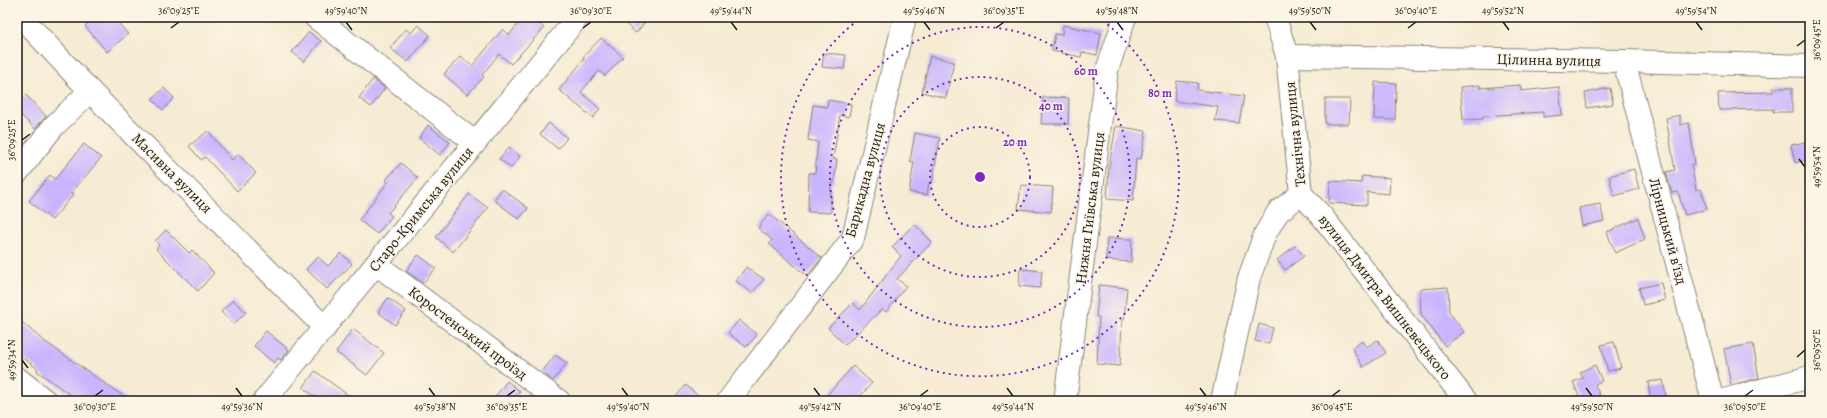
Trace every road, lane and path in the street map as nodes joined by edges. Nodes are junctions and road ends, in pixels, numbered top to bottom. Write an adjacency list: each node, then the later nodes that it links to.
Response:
1 (21, 17): 10 (street, Масивна вулиця)
2 (315, 17): 11 (street)
3 (578, 17): 11 (street, Старо-Кримська вулиця)
4 (905, 17): 21 (street, Барикадна вулиця)
5 (1125, 17): 22 (street, Нижня Гиївська вулиця)
6 (1275, 17): 7 (street, Технічна вулиця)
7 (1288, 56): 8 (street, Цілинна вулиця); 13 (street, Технічна вулиця)
8 (1624, 61): 9 (street, Цілинна вулиця); 25 (street, Лірницький в'їзд)
9 (1810, 66)
10 (90, 91): 12 (street); 15 (street, Масивна вулиця)
11 (474, 142): 14 (street, Старо-Кримська вулиця)
12 (17, 173)
13 (1301, 194): 23 (street, Технічна вулиця); 24 (street, вулиця Дмитра Вишневецького)
14 (376, 264): 15 (street, Старо-Кримська вулиця); 20 (street, Коростенський проїзд)
15 (325, 328): 19 (street, Старо-Кримська вулиця)
16 (1810, 377): 26 (street)
17 (17, 378): 18 (street)
18 (46, 401)
19 (264, 401)
20 (559, 401)
21 (728, 401)
22 (1065, 401)
23 (1222, 401)
24 (1466, 401)
25 (1713, 401)
26 (1720, 401)

